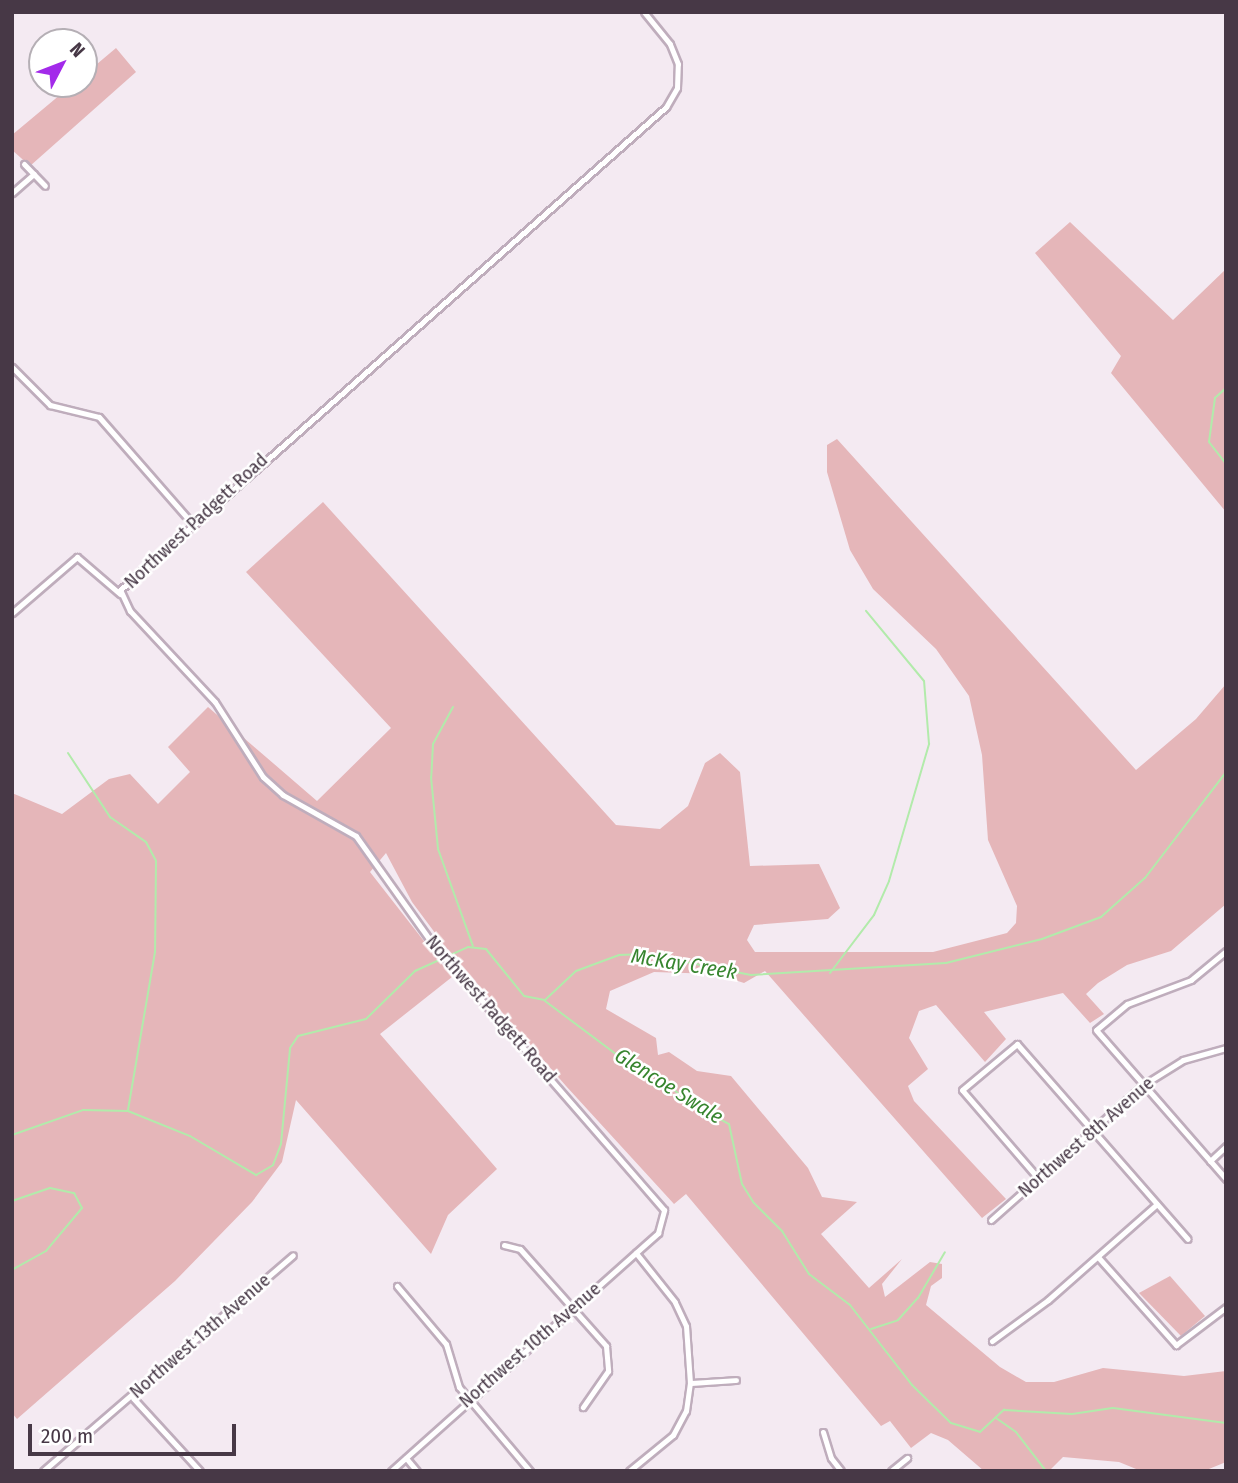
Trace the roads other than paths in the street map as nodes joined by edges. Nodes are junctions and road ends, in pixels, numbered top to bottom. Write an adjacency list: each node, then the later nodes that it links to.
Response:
1 (644, 12): 7 (street, Northwest Padgett Road)
2 (24, 164): 3 (street)
3 (33, 174): 4 (street); 5 (street)
4 (45, 186)
5 (12, 193)
6 (12, 367): 7 (street)
7 (191, 522): 8 (street, Northwest Padgett Road)
8 (120, 594): 9 (street); 19 (street, Northwest Padgett Road)
9 (12, 612)
10 (1226, 951): 12 (street)
11 (1226, 1048): 12 (street, Northwest 8th Avenue)
12 (1143, 1085): 13 (street, Northwest 8th Avenue); 15 (street)
13 (1092, 1131): 16 (street, Northwest 8th Avenue); 16 (street); 18 (street)
14 (1226, 1146): 15 (street)
15 (1210, 1161): 17 (street)
16 (1038, 1178): 20 (street, Northwest 8th Avenue)
17 (1226, 1179)
18 (1157, 1205): 21 (street); 25 (street)
19 (665, 1218): 23 (street, Northwest 10th Avenue)
20 (991, 1220)
21 (1188, 1239)
22 (504, 1245): 27 (street)
23 (636, 1253): 27 (street, Northwest 10th Avenue); 31 (street)
24 (293, 1255): 32 (street, Northwest 13th Avenue)
25 (1098, 1257): 28 (street); 29 (street)
26 (397, 1286): 33 (street)
27 (574, 1307): 33 (street, Northwest 10th Avenue); 34 (street)
28 (1226, 1307)
29 (992, 1340)
30 (736, 1380): 31 (street)
31 (690, 1383): 43 (street)
32 (133, 1398): 38 (street, Northwest 13th Avenue); 39 (street)
33 (469, 1399): 36 (street, Northwest 10th Avenue); 42 (street)
34 (583, 1406)
35 (823, 1432): 44 (street)
36 (406, 1458): 40 (street, Northwest 10th Avenue); 41 (street)
37 (907, 1458): 45 (street)
38 (44, 1471)
39 (200, 1471)
40 (391, 1471)
41 (417, 1471)
42 (530, 1471)
43 (629, 1471)
44 (841, 1471)
45 (891, 1471)

